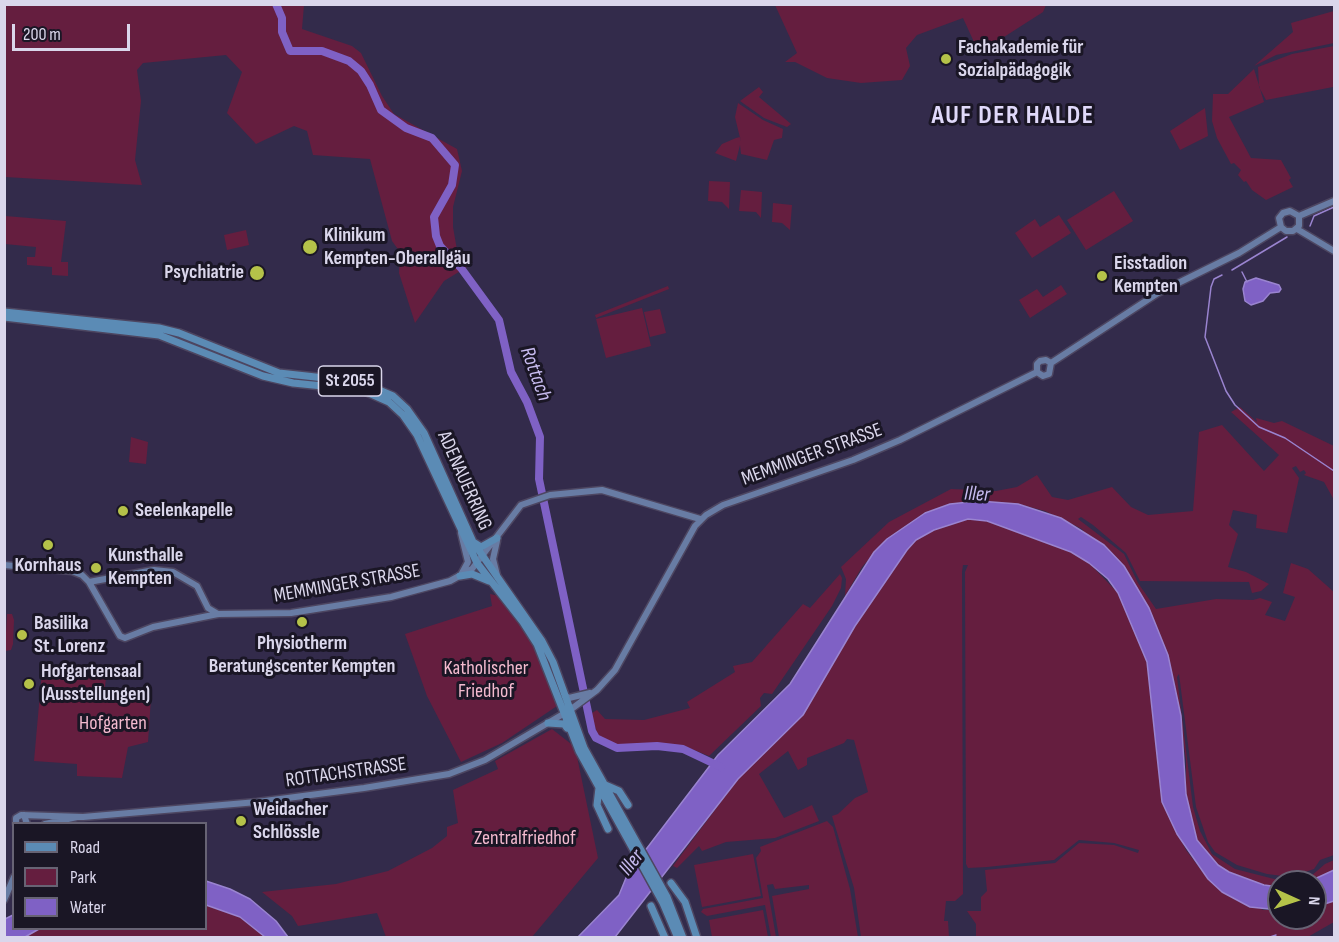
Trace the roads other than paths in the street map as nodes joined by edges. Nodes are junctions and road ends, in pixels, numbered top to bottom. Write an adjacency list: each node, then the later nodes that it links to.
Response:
1 (1335, 201): 2 (street, MEMMINGER STRASSE)
2 (1299, 216): 3 (street, MEMMINGER STRASSE); 4 (street)
3 (1281, 227): 4 (street); 8 (street, MEMMINGER STRASSE)
4 (1297, 229): 5 (street)
5 (1335, 251)
6 (4, 312): 13 (main road, ADENAUERRING / St 2055)
7 (4, 317): 11 (main road, ADENAUERRING / St 2055)
8 (1051, 363): 9 (street, MEMMINGER STRASSE); 9 (street, MEMMINGER STRASSE)
9 (1037, 372): 10 (street, MEMMINGER STRASSE)
10 (700, 519): 12 (street, MEMMINGER STRASSE); 25 (street, ROTTACHSTRASSE)
11 (461, 533): 15 (main road, ADENAUERRING / St 2055); 17 (street)
12 (497, 538): 13 (main road); 14 (street, MEMMINGER STRASSE); 19 (street)
13 (473, 542): 14 (main road, ADENAUERRING / St 2055)
14 (482, 557): 15 (street, MEMMINGER STRASSE); 19 (main road, ADENAUERRING / St 2055)
15 (477, 563): 17 (street, MEMMINGER STRASSE); 18 (main road, ADENAUERRING / St 2055)
16 (4, 565): 20 (street)
17 (460, 576): 18 (main road); 22 (street, MEMMINGER STRASSE)
18 (491, 581): 26 (main road, ADENAUERRING / St 2055)
19 (500, 581): 24 (main road, ADENAUERRING / St 2055)
20 (89, 582): 21 (street); 23 (street, MEMMINGER STRASSE)
21 (208, 608): 22 (street); 23 (street)
22 (218, 614): 23 (street, MEMMINGER STRASSE)
23 (203, 617)
24 (565, 696): 25 (street); 26 (main road, ADENAUERRING / St 2055)
25 (579, 700): 26 (street, ROTTACHSTRASSE)
26 (567, 712): 27 (street, ROTTACHSTRASSE); 28 (main road, ADENAUERRING / St 2055); 29 (main road, ADENAUERRING / St 2055)
27 (548, 723): 28 (main road); 34 (street, ROTTACHSTRASSE)
28 (569, 730): 29 (main road, ADENAUERRING / St 2055)
29 (601, 786): 30 (main road); 31 (main road); 31 (main road, ADENAUERRING / St 2055)
30 (617, 789): 31 (main road); 32 (main road)
31 (604, 796): 38 (main road); 42 (main road, ADENAUERRING / St 2055)
32 (628, 805)
33 (24, 815): 34 (street, ROTTACHSTRASSE); 35 (street); 36 (street)
34 (78, 817): 37 (street, ROTTACHSTRASSE)
35 (16, 822)
36 (26, 822)
37 (54, 822)
38 (608, 828)
39 (12, 882): 41 (street)
40 (671, 883): 47 (main road)
41 (4, 900)
42 (665, 900): 45 (main road, ADENAUERRING / St 2055); 46 (main road, ADENAUERRING / St 2055)
43 (651, 906): 44 (main road)
44 (665, 938)
45 (678, 938)
46 (683, 938)
47 (698, 938)

